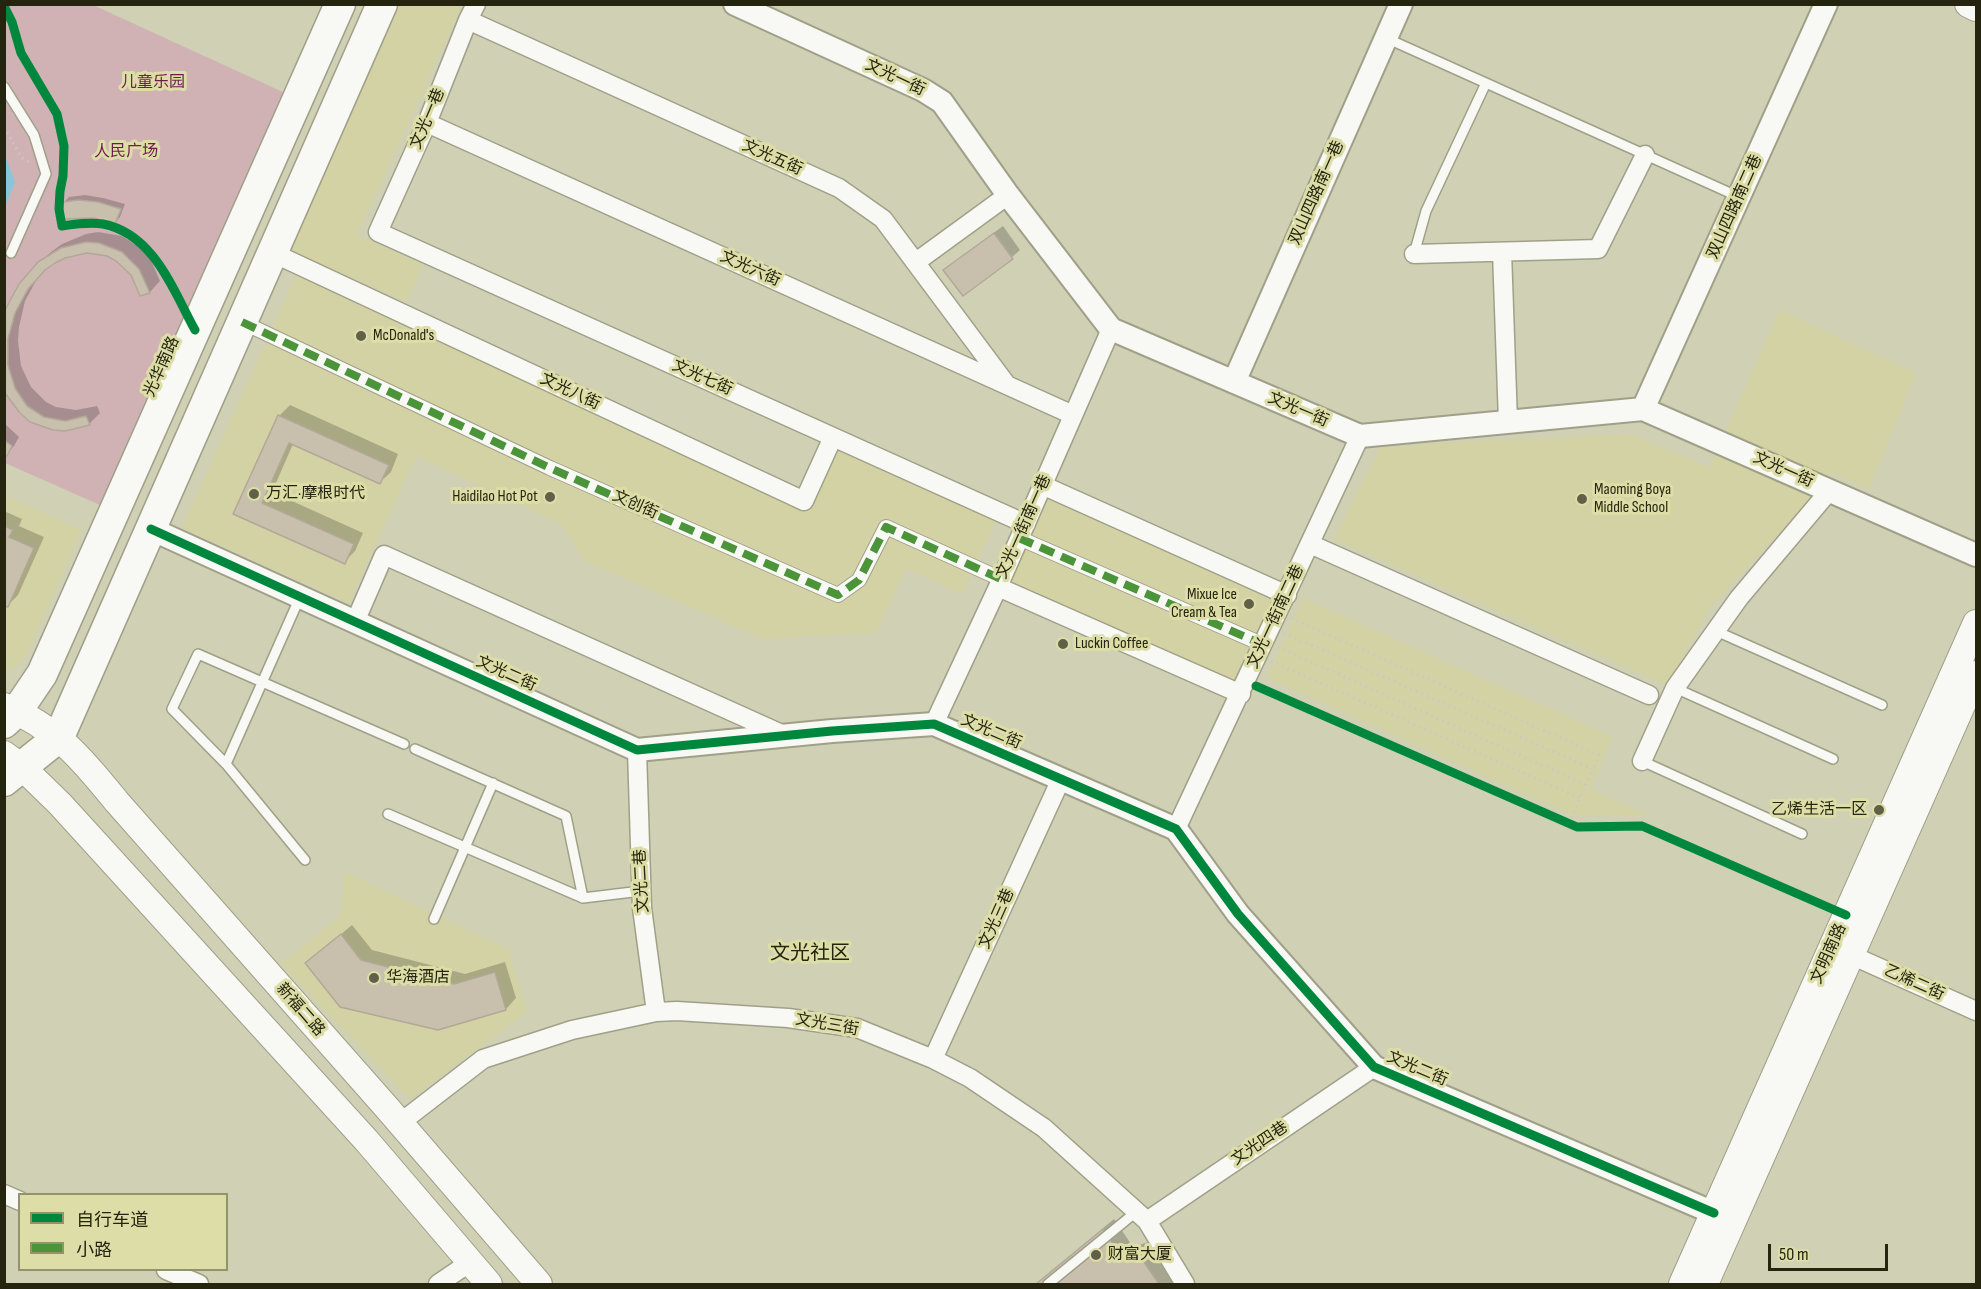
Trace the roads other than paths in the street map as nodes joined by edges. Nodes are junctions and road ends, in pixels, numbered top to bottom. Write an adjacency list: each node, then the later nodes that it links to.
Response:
1 (340, 4): 50 (main road, 光华南路)
2 (382, 4): 19 (main road)
3 (735, 4): 14 (street, 文光一街)
4 (1401, 4): 9 (street, 双山四路南一巷)
5 (1826, 4): 15 (street, 双山四路南二巷)
6 (1968, 4): 7 (main road)
7 (1977, 8)
8 (472, 12): 12 (street, 文光一巷); 21 (street, 文光五街)
9 (1386, 38): 10 (lane); 24 (street, 双山四路南一巷)
10 (1486, 83): 13 (lane); 20 (lane)
11 (4, 87): 17 (lane)
12 (427, 123): 16 (street, 文光一巷); 25 (street, 文光六街)
13 (1645, 155): 15 (lane); 18 (street)
14 (1008, 195): 21 (street); 23 (street, 文光一街)
15 (1739, 197): 26 (street, 双山四路南二巷)
16 (378, 232): 30 (street, 文光七街)
17 (11, 252)
18 (1502, 252): 20 (street); 28 (street)
19 (273, 253): 22 (main road); 30 (street, 文光八街)
20 (1414, 254)
21 (916, 262): 25 (street, 文光五街)
22 (242, 322): 33 (main road); 37 (street, 文创街)
23 (1111, 329): 24 (street, 文光一街); 27 (street, 文光一街南一巷)
24 (1234, 382): 29 (street, 文光一街)
25 (1006, 385): 27 (street, 文光六街)
26 (1643, 409): 28 (street, 文光一街); 32 (street, 文光一街)
27 (1073, 415): 31 (street, 文光一街南一巷)
28 (1508, 422): 29 (street, 文光一街)
29 (1360, 436): 35 (street, 文光一街南二巷)
30 (833, 437): 34 (street, 文光七街)
31 (1042, 486): 34 (street, 文光一街南一巷); 38 (street)
32 (1830, 490): 36 (street, 文光一街); 42 (street)
33 (151, 529): 39 (street, 文光二街); 53 (main road)
34 (1022, 531): 37 (street, 文光一街南一巷); 43 (street)
35 (1310, 544): 38 (street, 文光一街南二巷); 48 (street)
36 (1977, 555)
37 (1000, 583): 47 (street); 51 (street, 文光一街南一巷)
38 (1287, 595): 43 (street, 文光一街南二巷)
39 (300, 597): 40 (street, 文光二街); 45 (lane)
40 (355, 622): 52 (street); 56 (street, 文光二街)
41 (1977, 623): 79 (main road, 文明南路)
42 (1716, 631): 46 (street); 49 (lane)
43 (1268, 636): 47 (street, 文光一街南二巷)
44 (1977, 674): 71 (main road, 文明南路)
45 (262, 682): 54 (lane); 59 (lane); 59 (lane)
46 (1675, 688): 57 (lane); 58 (street)
47 (1241, 694): 64 (street, 文光一街南二巷)
48 (1649, 695)
49 (1882, 705)
50 (9, 713): 53 (main road, 新福二路)
51 (934, 724): 52 (street, 文光二街); 61 (street, 文光二街)
52 (786, 736): 56 (street, 文光二街)
53 (59, 737): 60 (main road); 76 (main road, 新福二路)
54 (404, 744)
55 (415, 749): 62 (lane)
56 (637, 750): 68 (street, 文光二巷)
57 (1833, 759)
58 (1642, 761): 65 (lane)
59 (226, 764): 67 (lane)
60 (10, 767): 81 (main road)
61 (1061, 779): 64 (street, 文光二街); 74 (street, 文光三巷)
62 (493, 783): 66 (lane); 69 (lane)
63 (388, 814): 66 (lane)
64 (1176, 829): 75 (street, 文光二街)
65 (1802, 834)
66 (465, 847): 69 (lane); 70 (lane)
67 (305, 860)
68 (641, 891): 69 (lane); 73 (street, 文光二巷)
69 (583, 898)
70 (435, 919)
71 (1851, 955): 72 (street, 乙烯二街); 90 (main road, 文明南路)
72 (1977, 1011)
73 (656, 1012): 74 (street, 文光三街); 76 (street, 文光三街)
74 (933, 1059): 80 (street, 文光三街)
75 (1374, 1067): 79 (street, 文光二街); 80 (street, 文光四巷)
76 (400, 1123): 86 (main road, 新福二路)
77 (4, 1194): 78 (street)
78 (18, 1200)
79 (1714, 1213): 89 (main road, 文明南路)
80 (1141, 1217): 87 (lane); 88 (street, 文光三街)
81 (469, 1263): 84 (street); 85 (main road)
82 (169, 1271): 83 (street)
83 (186, 1282)
84 (438, 1284)
85 (489, 1284)
86 (539, 1284)
87 (1048, 1284)
88 (1185, 1284)
89 (1682, 1284)
90 (1705, 1284)

